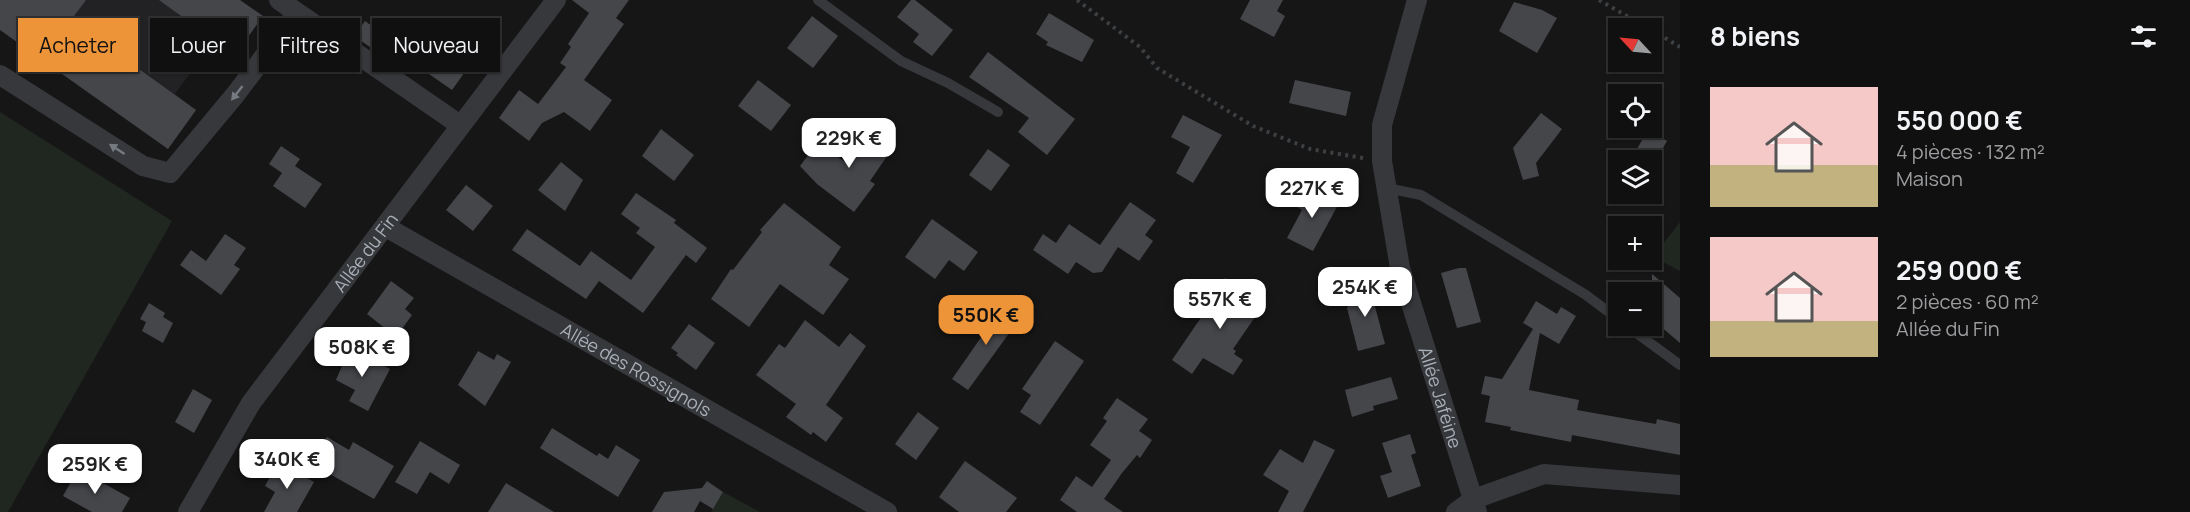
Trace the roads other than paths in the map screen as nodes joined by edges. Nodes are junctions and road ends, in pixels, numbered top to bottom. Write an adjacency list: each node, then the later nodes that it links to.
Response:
1 (279, 0): 5 (street)
2 (556, 0): 8 (street, Allée du Fin)
3 (818, 0): 7 (lane)
4 (1417, 0): 9 (street, Allée Jaféine)
5 (297, 13): 6 (street, one-way to 6); 8 (street)
6 (0, 75)
7 (998, 112)
8 (460, 125): 10 (street, Allée du Fin)
9 (1387, 188): 11 (lane); 15 (street, Allée Jaféine)
10 (386, 227): 16 (street, Allée du Fin); 17 (street, Allée des Rossignols)
11 (1608, 312)
12 (1641, 336): 13 (lane)
13 (1680, 365)
14 (1680, 485): 15 (street)
15 (1476, 506): 18 (street)
16 (188, 512)
17 (888, 512)
18 (1456, 512)

